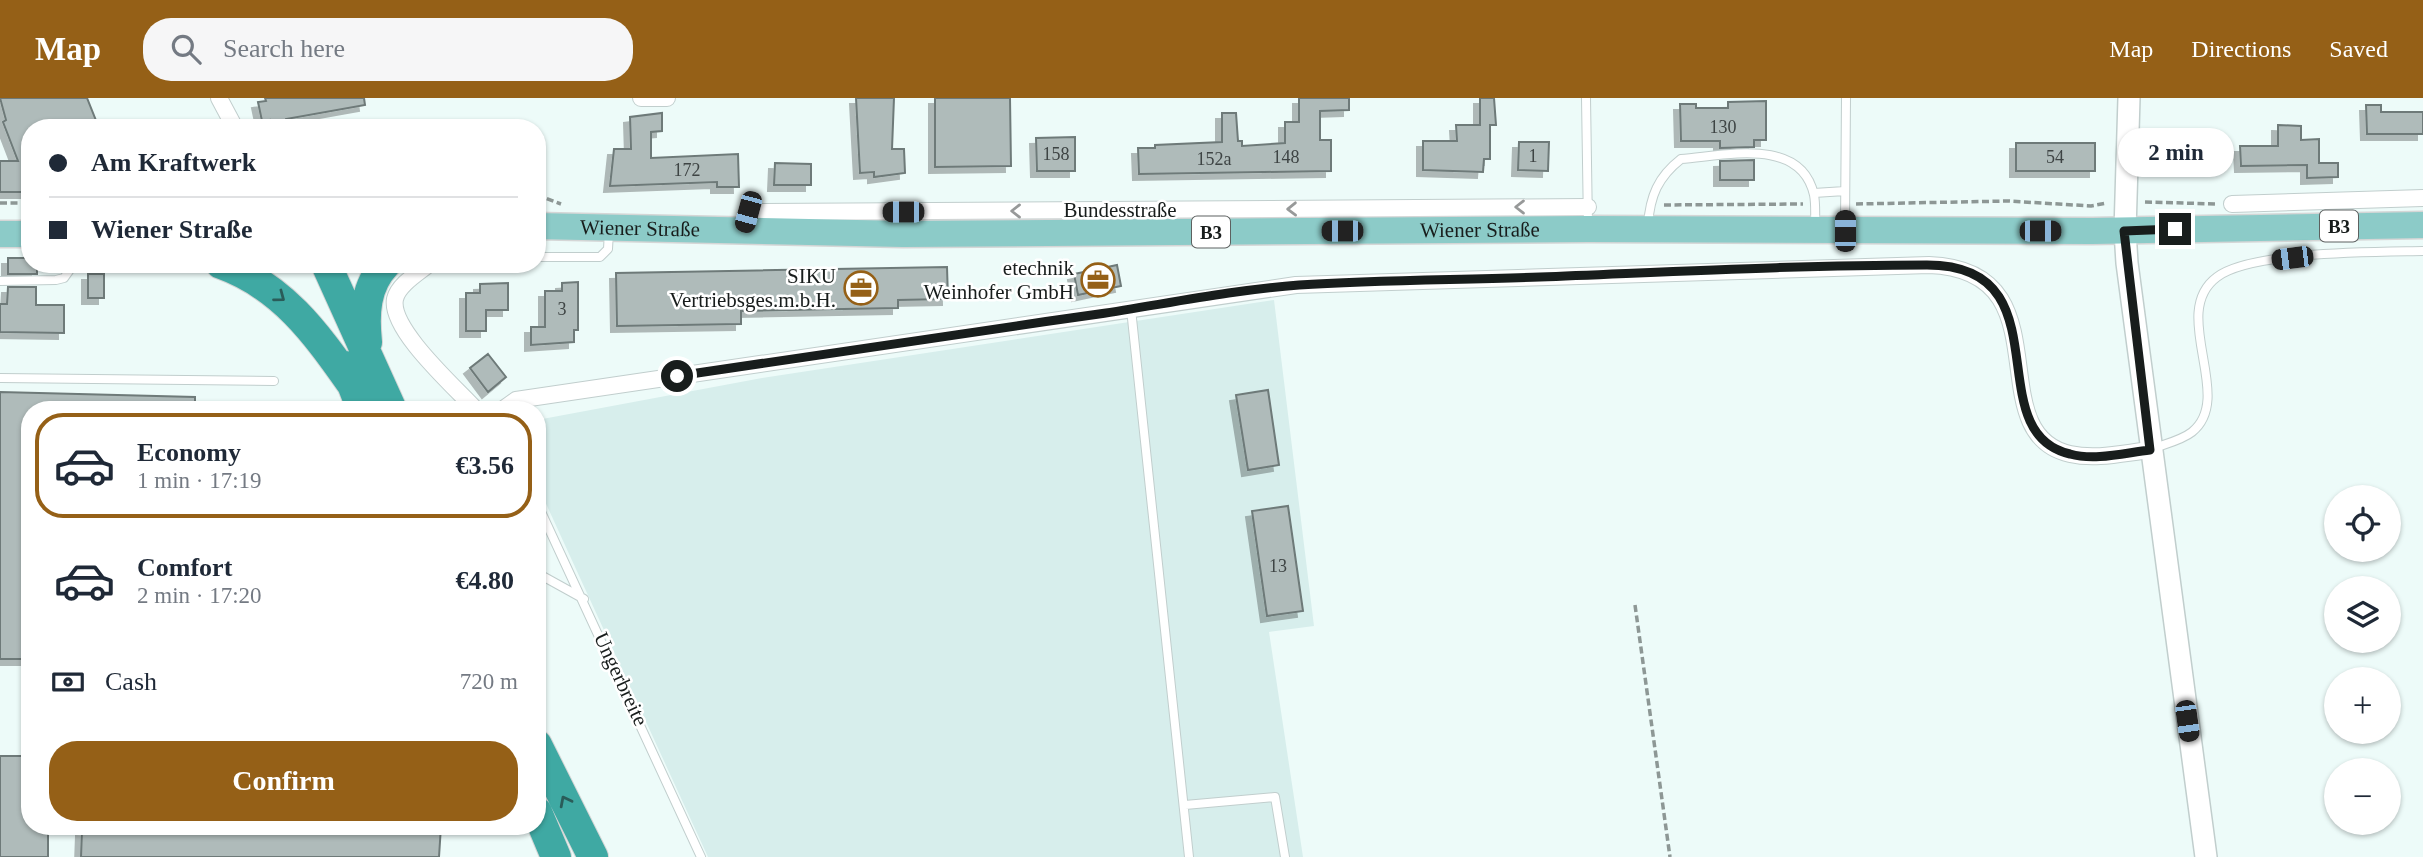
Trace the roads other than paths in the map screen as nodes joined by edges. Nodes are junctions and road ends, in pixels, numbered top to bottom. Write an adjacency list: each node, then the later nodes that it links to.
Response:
1 (219, 98): 7 (street)
2 (641, 98): 3 (street)
3 (667, 98)
4 (1586, 98): 15 (lane)
5 (1846, 98): 8 (lane)
6 (2129, 98): 23 (street)
7 (230, 119)
8 (1845, 191): 9 (lane); 22 (lane)
9 (1814, 193): 20 (lane); 21 (lane)
10 (2423, 198): 11 (street)
11 (2374, 199): 12 (street); 16 (street)
12 (2232, 204)
13 (0, 216): 14 (main road)
14 (21, 216)
15 (1588, 218): 19 (main road, Wiener Straße / B3); 20 (main road, Wiener Straße / B3)
16 (2374, 225): 17 (main road, Wiener Straße / B3); 23 (main road, Wiener Straße / B3)
17 (2423, 225)
18 (546, 226): 19 (main road, Wiener Straße / B3)
19 (610, 227): 27 (lane)
20 (1648, 230): 21 (main road, Wiener Straße / B3)
21 (1815, 230): 22 (main road, Wiener Straße / B3)
22 (1845, 231): 23 (main road, Wiener Straße / B3)
23 (2124, 231): 43 (street)
24 (0, 234): 25 (main road)
25 (21, 234)
26 (2423, 251): 43 (lane)
27 (546, 257)
28 (68, 273): 34 (lane)
29 (237, 273): 39 (highway, one-way to 39)
30 (310, 273): 39 (highway)
31 (330, 273): 36 (highway)
32 (381, 273): 36 (highway)
33 (418, 273): 41 (street)
34 (0, 281)
35 (1131, 309): 42 (street); 43 (street); 48 (lane)
36 (369, 353): 40 (highway)
37 (0, 378): 38 (lane)
38 (274, 381)
39 (356, 396)
40 (388, 401)
41 (468, 401)
42 (515, 401)
43 (2150, 450): 53 (street)
44 (546, 521): 46 (lane, Ungerbreite)
45 (546, 578): 46 (lane)
46 (584, 599): 50 (lane, Ungerbreite)
47 (546, 764): 49 (highway, one-way to 47)
48 (1185, 805): 51 (lane); 52 (lane)
49 (593, 857)
50 (701, 857)
51 (1189, 857)
52 (1285, 857)
53 (2206, 857)

